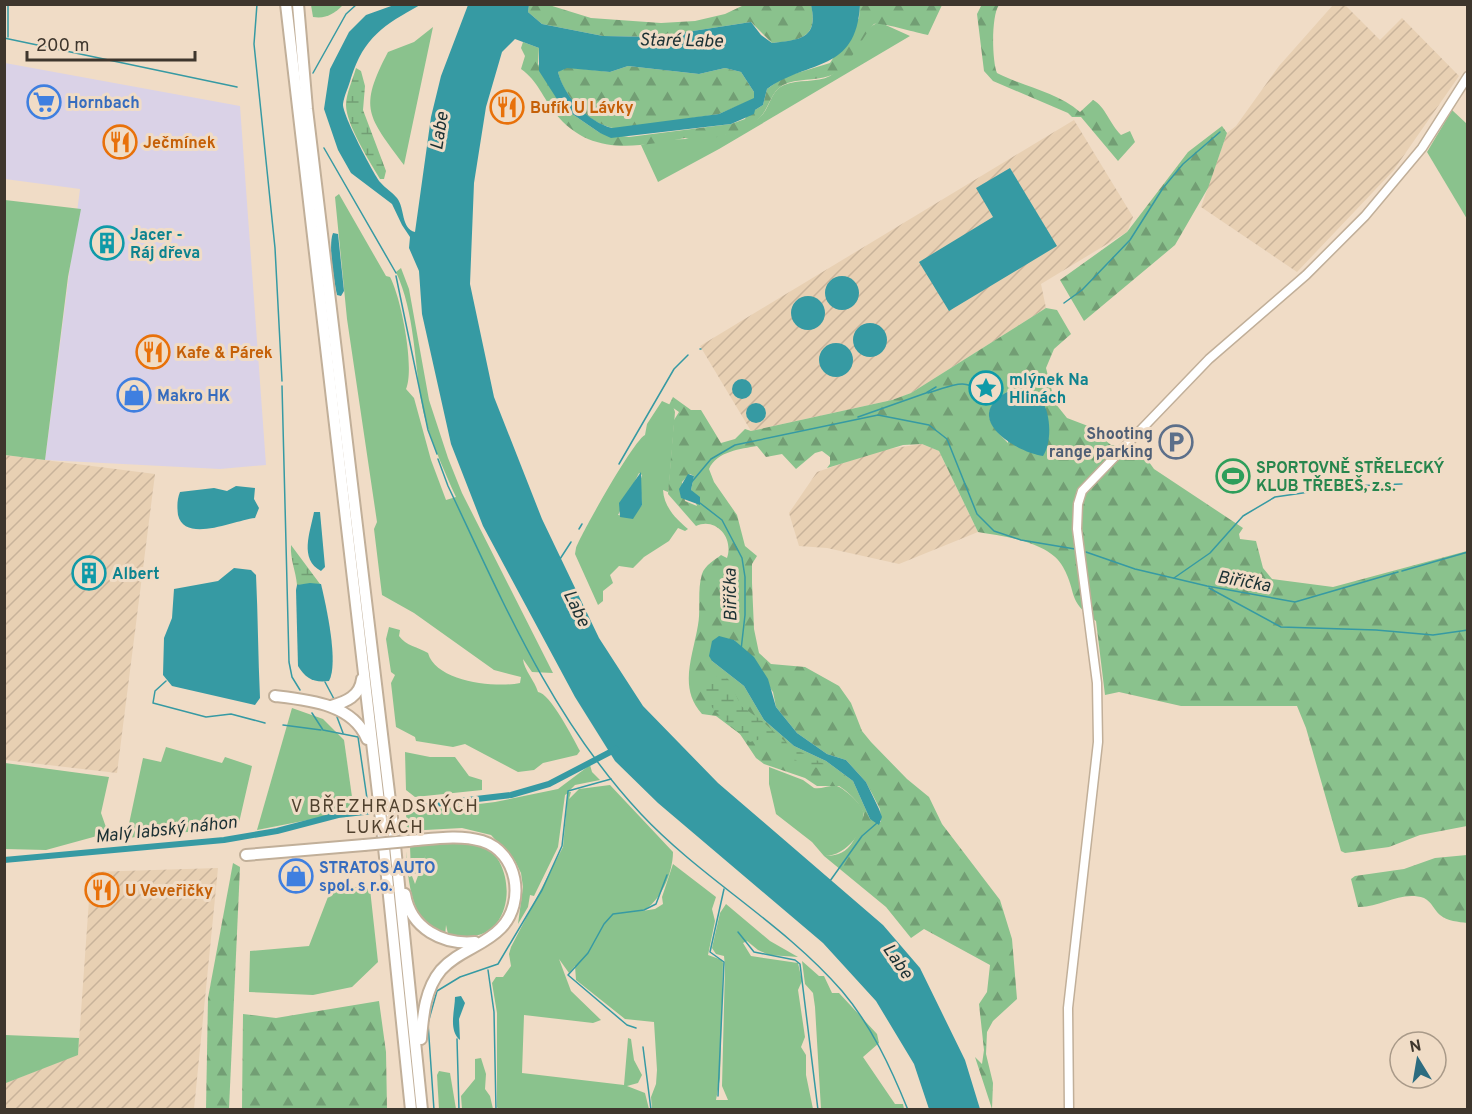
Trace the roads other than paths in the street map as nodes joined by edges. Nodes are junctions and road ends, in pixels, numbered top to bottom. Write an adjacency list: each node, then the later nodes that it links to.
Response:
1 (286, 4): 4 (main road)
2 (298, 4): 8 (main road)
3 (1467, 76): 14 (street)
4 (360, 640): 6 (main road); 7 (main road)
5 (275, 696): 6 (main road)
6 (333, 706): 7 (main road)
7 (375, 769): 8 (main road)
8 (388, 827): 10 (main road); 11 (main road); 12 (main road)
9 (246, 855): 10 (main road, bridge)
10 (482, 941): 11 (main road)
11 (420, 1077): 13 (main road)
12 (411, 1110)
13 (422, 1110)
14 (1069, 1110)

